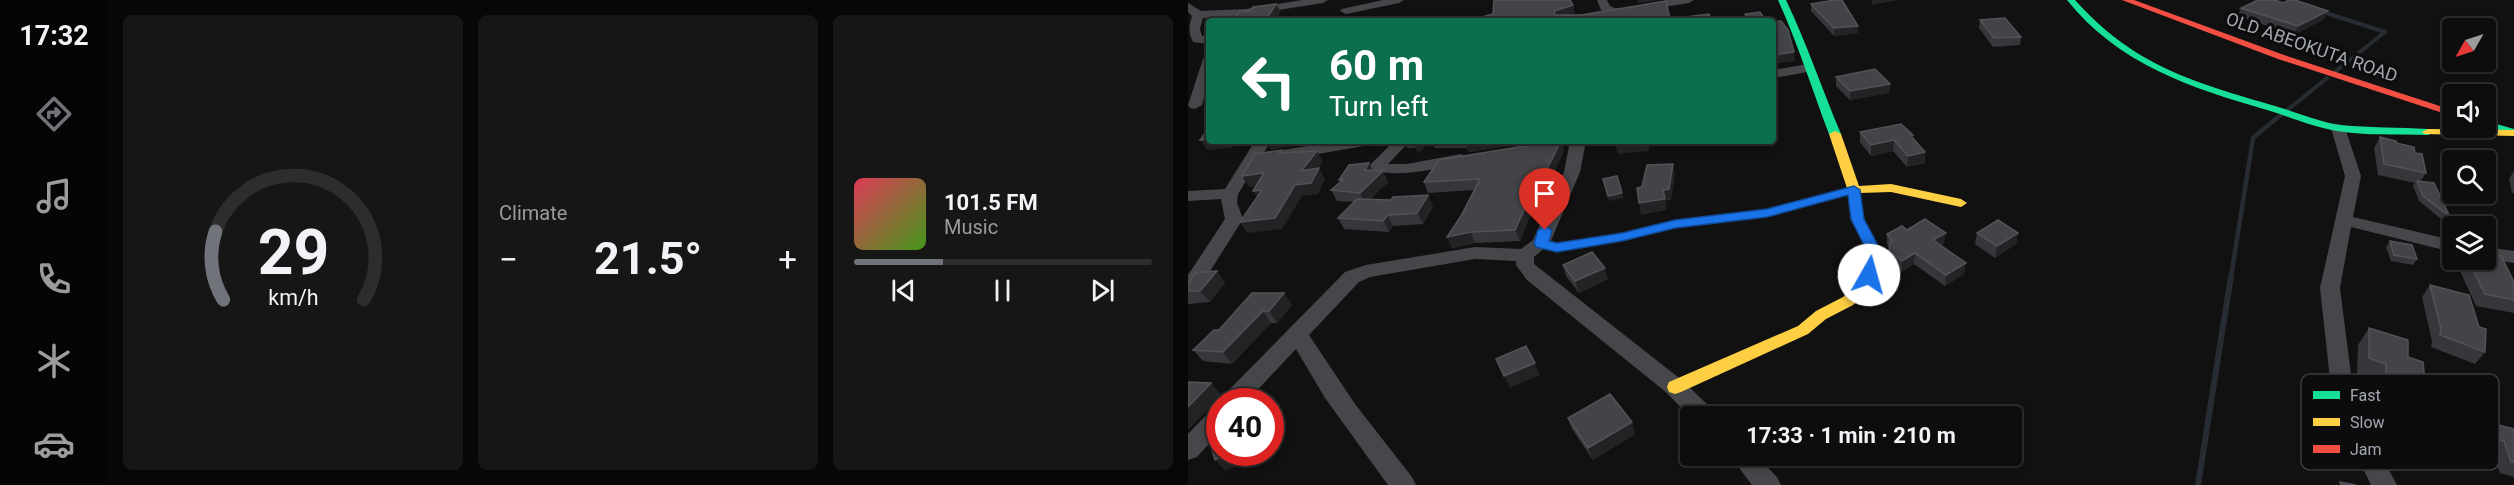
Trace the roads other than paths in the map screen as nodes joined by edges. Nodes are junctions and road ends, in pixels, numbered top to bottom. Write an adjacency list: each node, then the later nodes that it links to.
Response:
1 (1323, 0): 10 (street)
2 (1399, 0): 9 (street)
3 (1602, 0): 11 (street)
4 (1689, 0): 11 (street)
5 (1782, 0): 13 (main road)
6 (2071, 0): 19 (main road)
7 (2126, 0): 17 (main road, OLD ABEOKUTA ROAD)
8 (1188, 6): 10 (street)
9 (1349, 9)
10 (1198, 15): 12 (street)
11 (1604, 15)
12 (1206, 40)
13 (1808, 68): 15 (street); 27 (main road)
14 (1206, 70): 16 (street)
15 (1776, 73)
16 (1197, 105)
17 (2442, 110)
18 (2496, 127): 20 (main road)
19 (2338, 128): 20 (main road); 31 (street)
20 (2514, 133)
21 (1261, 144): 26 (street)
22 (1345, 144): 26 (street)
23 (1399, 144): 25 (street)
24 (1574, 144): 32 (street)
25 (1476, 156)
26 (1252, 159): 28 (street)
27 (1854, 190): 30 (main road); 32 (main road); 40 (main road)
28 (1230, 194): 29 (street); 37 (street)
29 (1188, 196)
30 (1961, 203)
31 (2343, 220): 33 (street); 39 (street)
32 (1541, 243): 35 (street)
33 (2442, 244)
34 (2496, 254): 36 (street)
35 (1525, 255): 38 (street); 40 (street)
36 (2514, 257)
37 (1188, 290)
38 (1298, 332): 41 (street); 47 (street)
39 (2340, 374)
40 (1676, 387): 42 (street)
41 (1245, 388)
42 (1694, 406)
43 (1206, 431): 44 (street)
44 (1188, 450)
45 (1751, 466): 48 (street)
46 (2376, 470): 49 (street)
47 (1403, 485)
48 (1768, 485)
49 (2384, 485)

